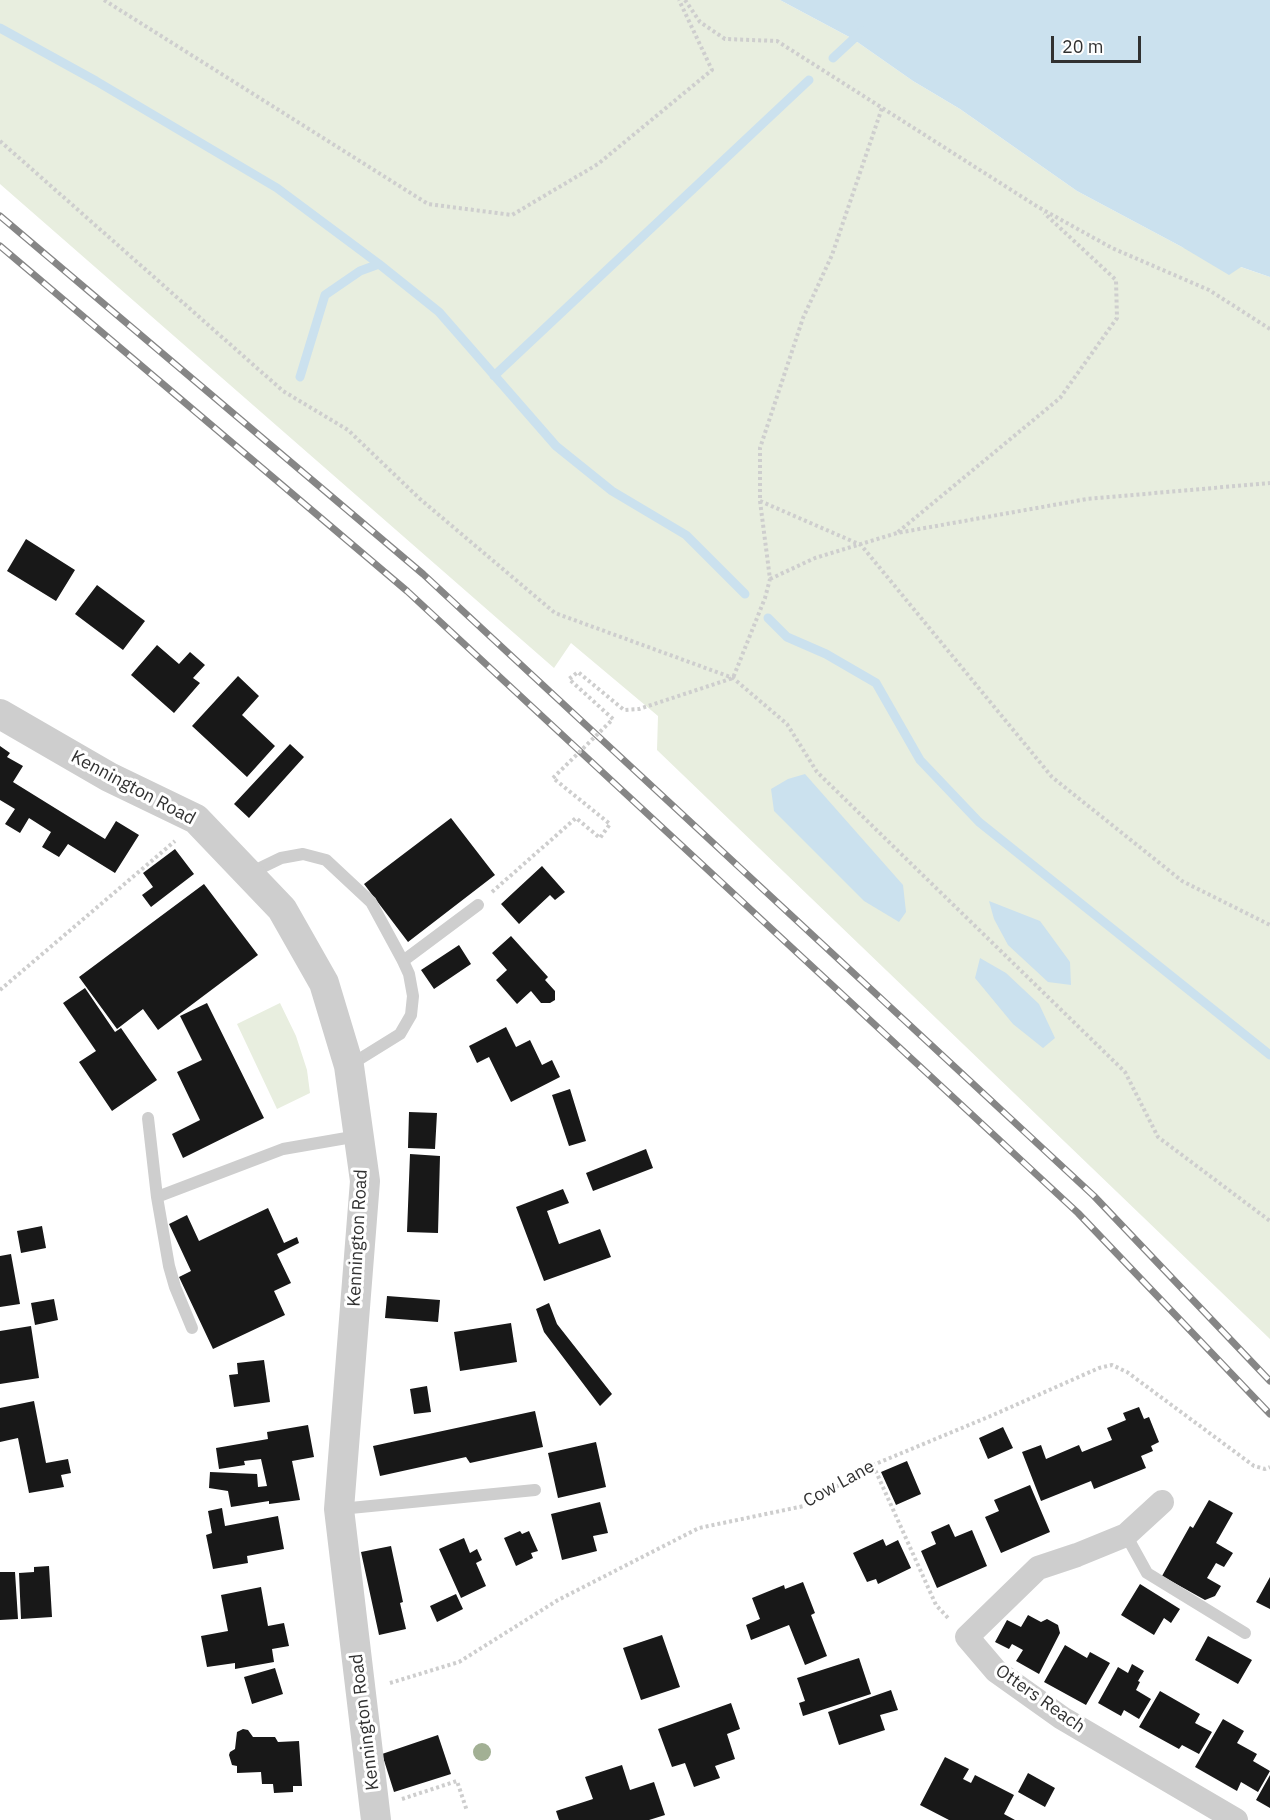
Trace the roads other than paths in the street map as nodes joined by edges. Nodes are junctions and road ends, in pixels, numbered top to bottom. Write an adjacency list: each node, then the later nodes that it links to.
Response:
1 (0, 714): 2 (street, Kennington Road)
2 (250, 873): 4 (lane); 5 (street, Kennington Road)
3 (478, 905): 4 (lane)
4 (403, 961): 5 (lane)
5 (349, 1066): 7 (street, Kennington Road)
6 (148, 1118): 8 (lane)
7 (359, 1135): 8 (lane); 12 (street, Kennington Road)
8 (157, 1197): 9 (lane)
9 (192, 1328)
10 (535, 1490): 12 (lane)
11 (1162, 1502): 13 (street)
12 (339, 1509): 16 (street, Kennington Road)
13 (1126, 1535): 14 (lane); 15 (street, Otters Reach)
14 (1245, 1633)
15 (1233, 1819)
16 (376, 1820)

